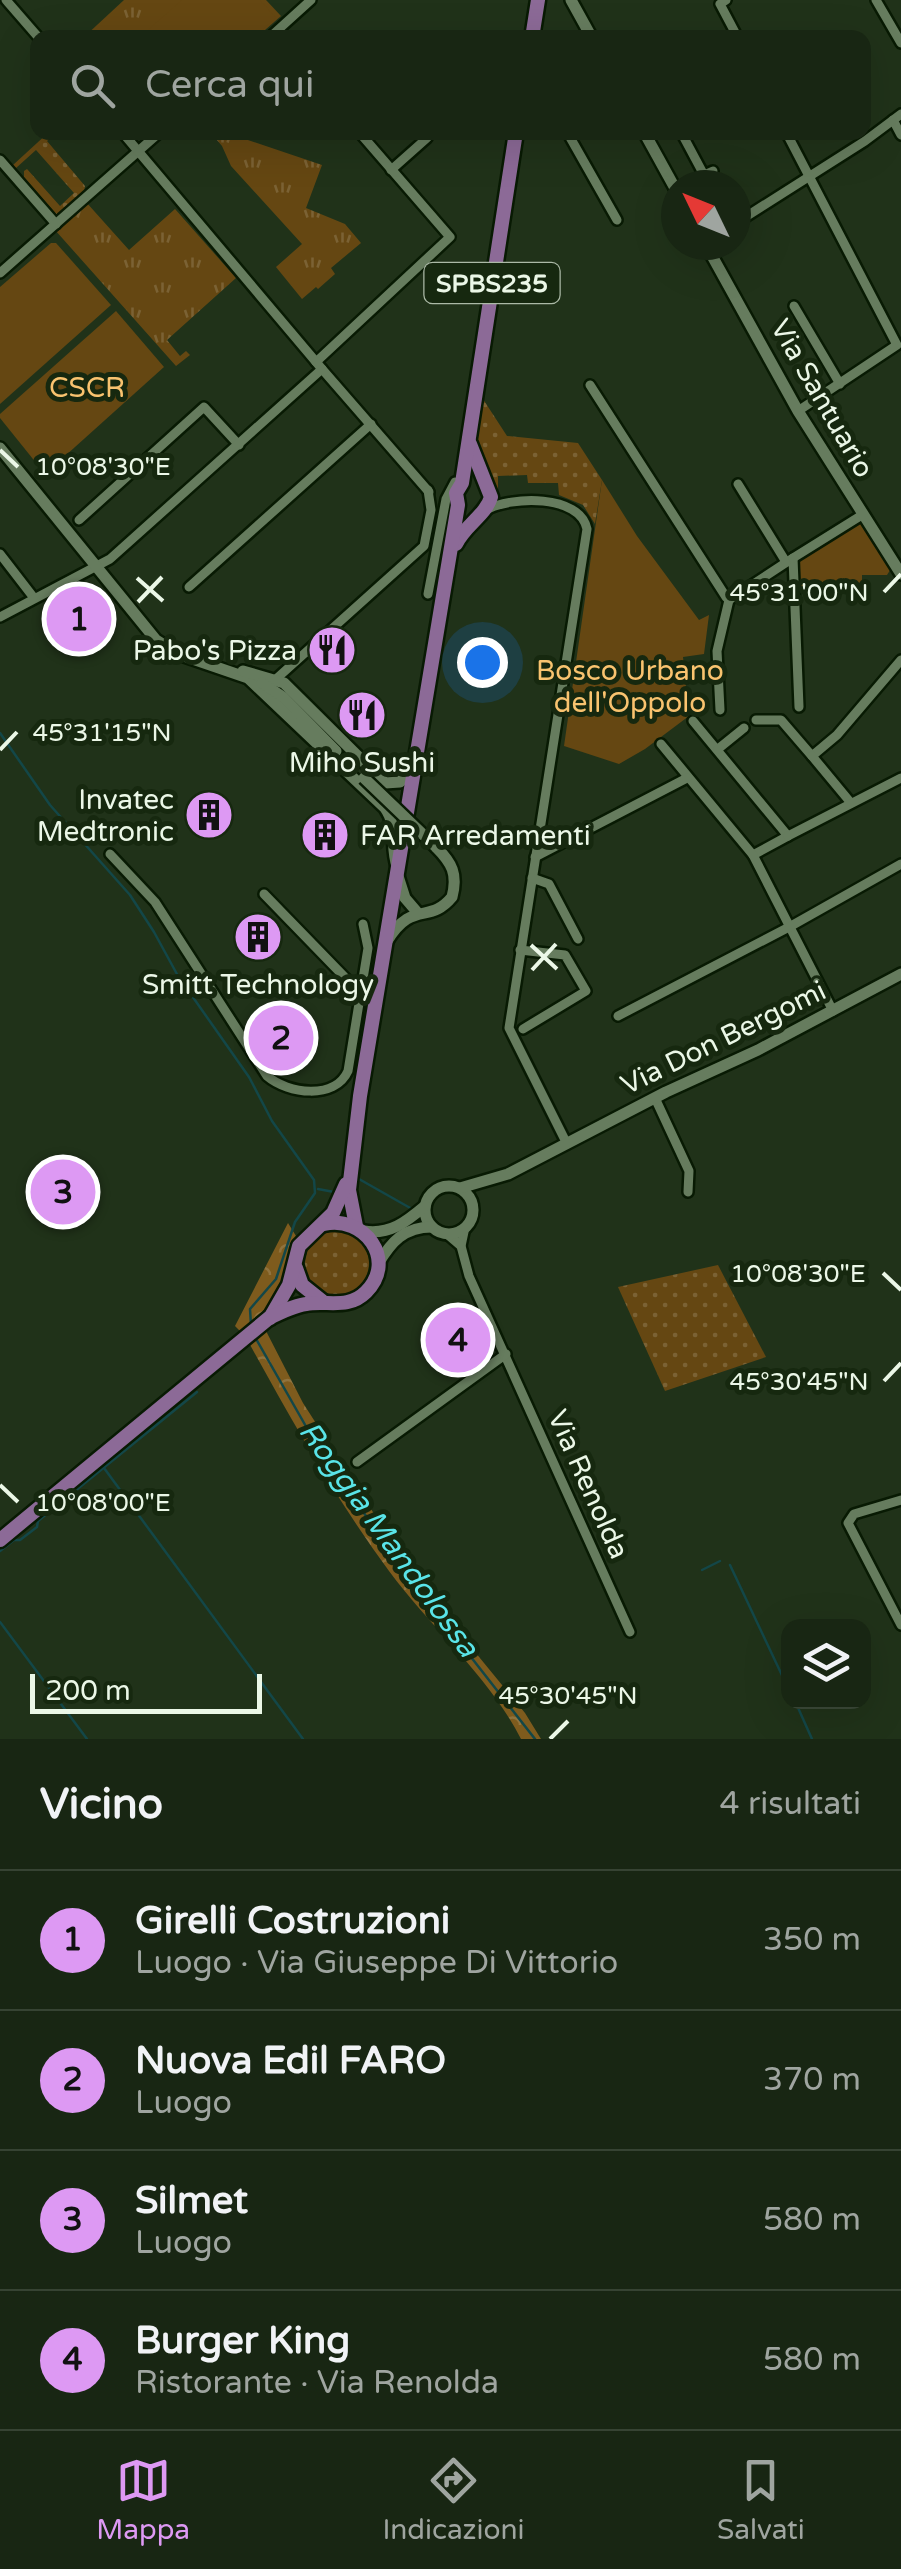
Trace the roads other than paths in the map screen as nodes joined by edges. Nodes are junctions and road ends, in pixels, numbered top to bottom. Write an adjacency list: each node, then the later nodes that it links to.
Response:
1 (6, 0): 8 (street)
2 (24, 0): 8 (street)
3 (312, 0): 10 (street)
4 (538, 0): 11 (main road)
5 (572, 0): 12 (street)
6 (726, 0): 13 (street)
7 (876, 0): 14 (street)
8 (14, 9): 9 (street)
9 (33, 30)
10 (280, 30)
11 (533, 30)
12 (588, 30)
13 (734, 30)
14 (901, 43)
15 (897, 117): 16 (street); 17 (street)
16 (871, 132)
17 (901, 135)
18 (128, 140): 28 (street)
19 (151, 140): 28 (street)
20 (366, 140): 30 (street)
21 (425, 140): 30 (street)
22 (515, 140): 46 (main road, SPBS235)
23 (572, 140): 35 (street)
24 (648, 140): 31 (street)
25 (685, 140): 32 (street)
26 (790, 140): 33 (street)
27 (859, 140): 33 (street)
28 (138, 152): 36 (street); 41 (street)
29 (0, 160): 36 (street)
30 (390, 170): 41 (street)
31 (665, 170)
32 (701, 170)
33 (809, 178): 34 (street); 40 (street)
34 (751, 215)
35 (617, 220)
36 (56, 224): 38 (street)
37 (714, 260): 44 (street, Via Santuario)
38 (0, 273)
39 (794, 306): 42 (street)
40 (899, 344): 42 (street)
41 (319, 366): 45 (street); 47 (street)
42 (840, 384): 44 (street)
43 (590, 385): 66 (street)
44 (798, 410): 56 (street, Via Santuario)
45 (371, 424): 52 (street); 63 (street)
46 (469, 427): 49 (main road, SPBS235); 51 (main road, SPBS235)
47 (239, 445): 57 (street); 61 (street)
48 (0, 448): 61 (street)
49 (486, 484): 51 (main road); 53 (street); 55 (main road)
50 (738, 484): 60 (street)
51 (456, 487): 52 (street); 54 (main road); 64 (street)
52 (430, 493): 69 (street)
53 (511, 502): 55 (street); 85 (street)
54 (458, 505): 55 (main road); 59 (main road)
55 (482, 513): 59 (main road)
56 (862, 515): 60 (street); 62 (street, Via Santuario)
57 (79, 520)
58 (0, 554): 65 (street)
59 (449, 558): 78 (main road)
60 (790, 560): 66 (street); 70 (street)
61 (94, 565): 65 (street); 69 (street)
62 (901, 574)
63 (188, 587)
64 (428, 594)
65 (34, 598): 67 (street)
66 (729, 600): 71 (street)
67 (0, 616)
68 (901, 660): 77 (street)
69 (271, 690): 78 (street); 87 (street); 90 (street, bridge)
70 (799, 707)
71 (720, 710)
72 (694, 720): 76 (street)
73 (756, 720): 77 (street)
74 (744, 728): 76 (street)
75 (661, 744): 79 (street)
76 (718, 749): 82 (street)
77 (812, 756): 81 (street)
78 (413, 768): 87 (main road)
79 (687, 778): 84 (street); 85 (street)
80 (901, 778): 81 (street)
81 (851, 804): 82 (street)
82 (788, 836): 84 (street)
83 (110, 854): 97 (street)
84 (753, 856): 92 (street)
85 (535, 857): 88 (street)
86 (901, 864): 92 (street)
87 (397, 869): 90 (street); 94 (main road)
88 (532, 878): 93 (street); 95 (street)
89 (264, 894): 97 (street)
90 (417, 912): 94 (street)
91 (363, 924): 94 (street)
92 (791, 926): 98 (street); 99 (street)
93 (578, 938)
94 (379, 948): 97 (street); 103 (main road)
95 (520, 950): 100 (street); 102 (street)
96 (901, 974): 98 (street, Via Don Bergomi)
97 (361, 994)
98 (833, 1011): 101 (street, Via Don Bergomi)
99 (618, 1016)
100 (523, 1029)
101 (654, 1098): 102 (street, Via Don Bergomi); 106 (street)
102 (567, 1144): 104 (street, Via Don Bergomi)
103 (350, 1164): 109 (main road); 112 (main road)
104 (508, 1174): 105 (street, Via Don Bergomi); 108 (street, Via Don Bergomi)
105 (460, 1188): 107 (street, Via Don Bergomi); 108 (street)
106 (688, 1192)
107 (425, 1206): 110 (street); 112 (street)
108 (473, 1208): 111 (street, Via Don Bergomi)
109 (324, 1224): 112 (main road); 116 (main road)
110 (432, 1227): 113 (street); 115 (street)
111 (465, 1227): 113 (street); 114 (street)
112 (360, 1229): 115 (main road)
113 (447, 1234): 114 (street)
114 (461, 1246): 119 (street, Via Renolda)
115 (378, 1264): 117 (main road)
116 (296, 1268): 117 (main road); 118 (main road)
117 (323, 1302): 118 (main road)
118 (265, 1322): 122 (main road)
119 (506, 1354): 120 (street); 124 (street, Via Renolda)
120 (357, 1462)
121 (901, 1500): 123 (street)
122 (0, 1540)
123 (901, 1625)
124 (630, 1632)

